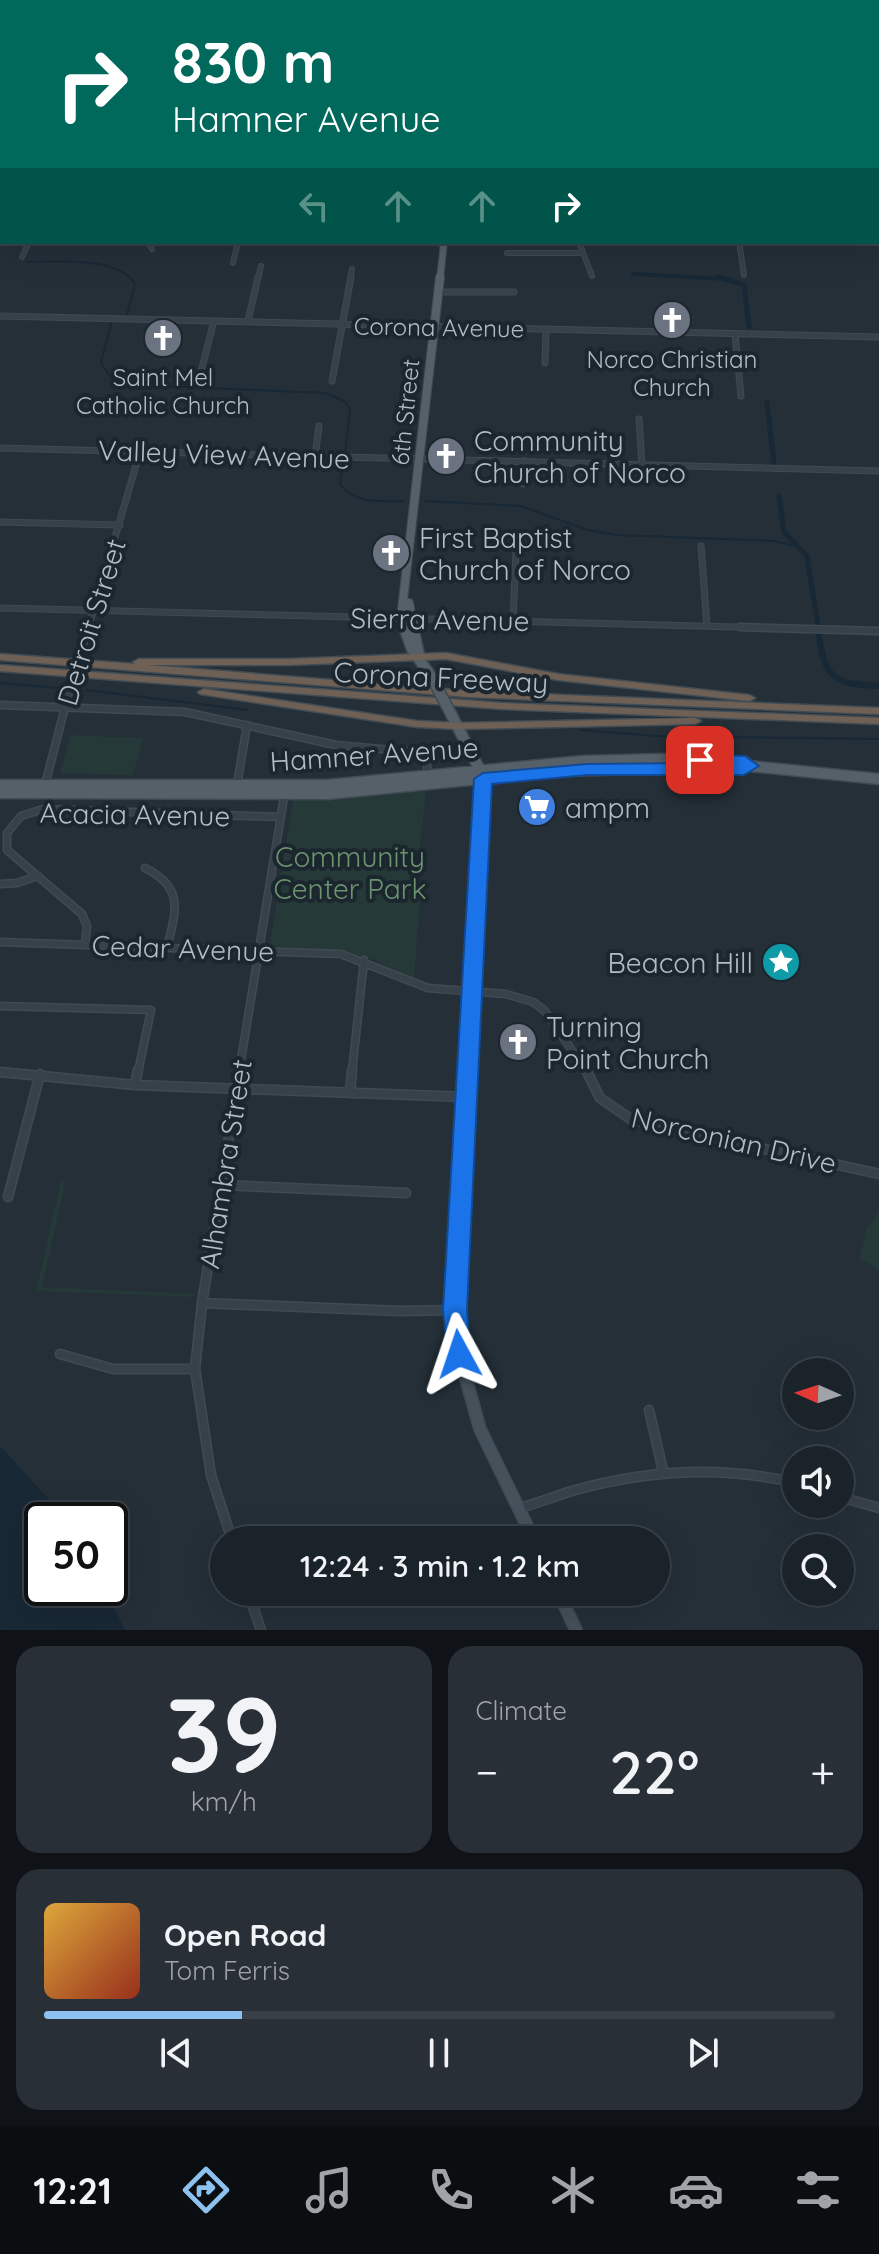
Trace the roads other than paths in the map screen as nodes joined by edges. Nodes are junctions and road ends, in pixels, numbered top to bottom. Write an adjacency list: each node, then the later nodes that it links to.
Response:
1 (28, 244): 10 (street)
2 (149, 244): 7 (street)
3 (238, 244): 11 (street)
4 (444, 244): 16 (main road, 6th Street)
5 (580, 244): 9 (street)
6 (739, 244): 14 (street)
7 (152, 249)
8 (507, 253): 9 (street)
9 (582, 253): 15 (street)
10 (22, 257)
11 (233, 263)
12 (261, 266): 20 (street)
13 (352, 269): 21 (street)
14 (744, 275)
15 (592, 276)
16 (438, 292): 17 (street); 22 (main road, 6th Street)
17 (514, 292)
18 (0, 316): 19 (street, Corona Avenue)
19 (214, 321): 20 (street, Corona Avenue); 28 (street)
20 (248, 321): 21 (street, Corona Avenue)
21 (343, 324): 22 (street, Corona Avenue); 27 (street)
22 (435, 326): 23 (street, Corona Avenue); 35 (main road, 6th Street)
23 (546, 329): 24 (street, Corona Avenue); 26 (street)
24 (735, 334): 25 (street, Corona Avenue); 29 (street)
25 (879, 337)
26 (545, 363)
27 (332, 381)
28 (198, 383)
29 (741, 396)
30 (639, 419): 37 (street)
31 (319, 426): 34 (street)
32 (0, 448): 33 (street, Valley View Avenue)
33 (140, 452): 34 (street, Valley View Avenue); 41 (street, Detroit Street)
34 (315, 456): 35 (street, Valley View Avenue)
35 (420, 458): 36 (street, Valley View Avenue); 46 (main road, 6th Street)
36 (524, 461): 37 (street, Valley View Avenue); 39 (street)
37 (642, 465): 38 (street, Valley View Avenue)
38 (879, 471)
39 (523, 484)
40 (0, 522): 41 (street)
41 (120, 525): 45 (street, Detroit Street)
42 (701, 546): 48 (street)
43 (516, 551): 47 (street)
44 (0, 608): 45 (street, Sierra Avenue)
45 (94, 611): 46 (street, Sierra Avenue); 56 (street, Detroit Street, bridge)
46 (405, 618): 47 (street, Sierra Avenue); 50 (main road, 6th Street)
47 (513, 621): 48 (street, Sierra Avenue)
48 (707, 626): 49 (street, Sierra Avenue)
49 (879, 631)
50 (419, 655): 52 (highway); 54 (highway); 60 (main road, 6th Street, bridge)
51 (0, 660): 52 (highway, Corona Freeway); 53 (highway, Corona Freeway); 57 (highway)
52 (96, 661): 54 (highway, Corona Freeway)
53 (90, 675): 58 (highway, Corona Freeway); 60 (highway)
54 (765, 700): 57 (highway, Corona Freeway)
55 (0, 705): 56 (street)
56 (65, 707): 59 (street); 69 (street, Detroit Street)
57 (879, 713): 58 (highway, Corona Freeway)
58 (864, 721): 60 (highway)
59 (247, 725): 65 (street); 68 (street)
60 (458, 726): 64 (main road, 6th Street)
61 (583, 761): 62 (main road, Hamner Avenue); 63 (main road); 64 (main road, Hamner Avenue)
62 (750, 766): 63 (main road, Hamner Avenue); 66 (main road, Hamner Avenue)
63 (559, 771): 64 (main road, Hamner Avenue)
64 (482, 775): 65 (main road, Hamner Avenue); 70 (main road, Hamner Avenue); 82 (main road)
65 (428, 777): 70 (main road, Hamner Avenue)
66 (879, 779)
67 (0, 785): 69 (main road, Hamner Avenue)
68 (237, 785): 69 (main road, Hamner Avenue); 70 (main road, Hamner Avenue)
69 (44, 789): 70 (main road, Hamner Avenue); 71 (main road, Hamner Avenue)
70 (285, 790): 72 (street, Alhambra Street)
71 (0, 793)
72 (281, 817): 73 (street, Acacia Avenue); 80 (street, Alhambra Street)
73 (2, 828): 75 (street, Acacia Avenue)
74 (145, 868): 79 (street)
75 (38, 876): 76 (street); 78 (street, Acacia Avenue)
76 (0, 884)
77 (0, 942): 78 (street, Cedar Avenue)
78 (85, 945): 79 (street, Cedar Avenue)
79 (167, 948): 80 (street, Cedar Avenue)
80 (261, 952): 81 (street, Cedar Avenue); 87 (street, Alhambra Street)
81 (364, 960): 82 (street, Norconian Drive); 88 (street)
82 (472, 992): 89 (main road); 90 (street, Norconian Drive)
83 (0, 1006): 86 (street)
84 (0, 1072): 85 (street)
85 (40, 1074): 86 (street); 93 (street)
86 (135, 1085): 87 (street)
87 (237, 1089): 88 (street); 91 (street, Alhambra Street)
88 (350, 1093): 89 (street)
89 (466, 1097): 95 (main road)
90 (879, 1174)
91 (222, 1185): 92 (street); 94 (street, Alhambra Street)
92 (406, 1193)
93 (8, 1197)
94 (202, 1303): 95 (street); 97 (street, Alhambra Street)
95 (455, 1310): 102 (main road)
96 (60, 1354): 97 (street)
97 (195, 1369): 104 (street, Alhambra Street)
98 (649, 1410): 99 (street)
99 (663, 1471): 100 (street); 102 (street)
100 (782, 1480)
101 (854, 1501): 103 (street)
102 (519, 1508): 105 (main road)
103 (879, 1508)
104 (227, 1526)
105 (527, 1526)
106 (253, 1606): 108 (street)
107 (565, 1606): 109 (main road)
108 (261, 1630)
109 (576, 1630)

